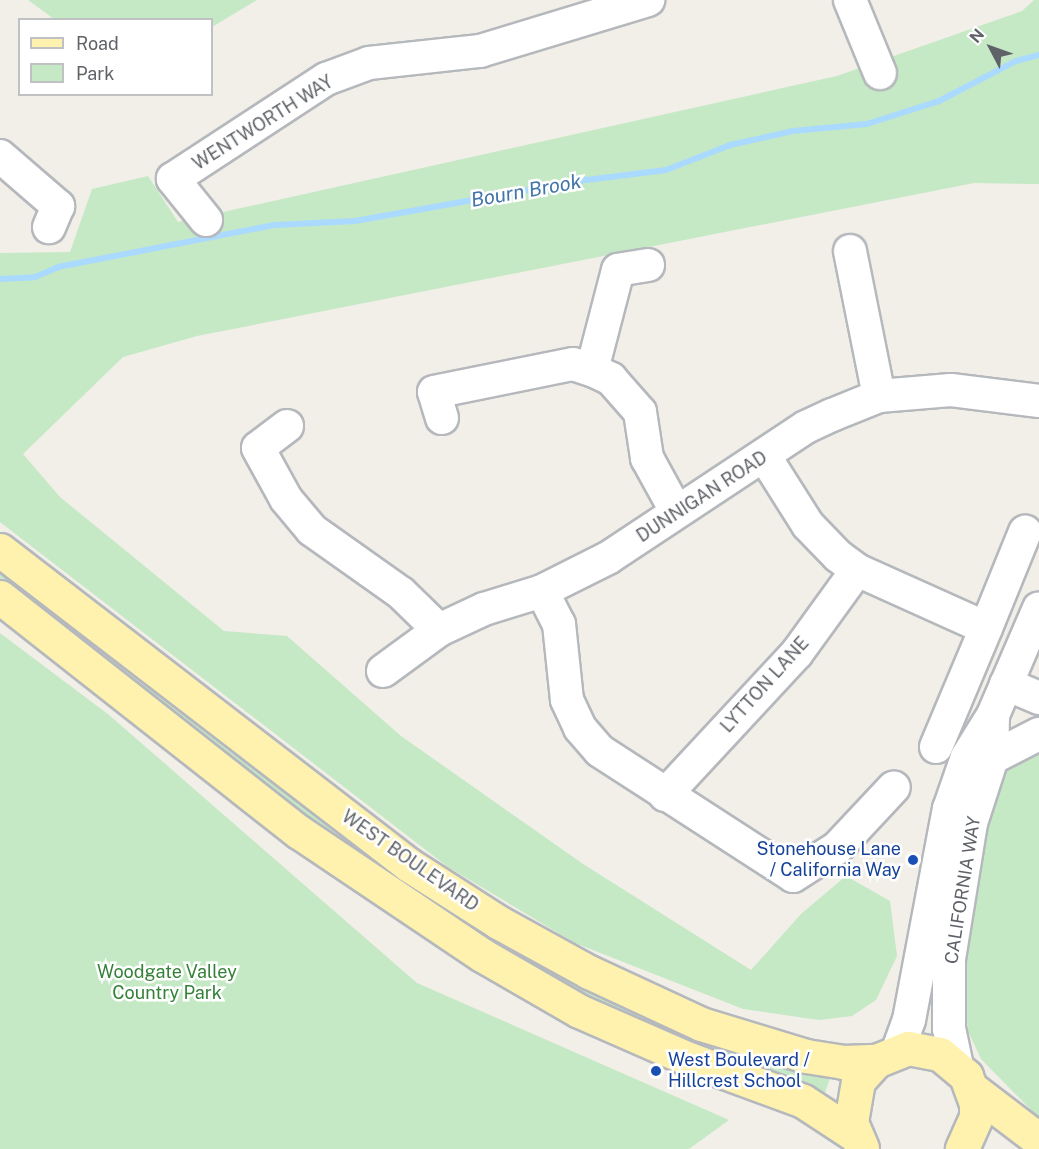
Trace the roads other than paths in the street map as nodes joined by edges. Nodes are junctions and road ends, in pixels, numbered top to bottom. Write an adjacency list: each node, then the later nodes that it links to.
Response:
1 (648, 0): 5 (street, WENTWORTH WAY)
2 (850, 0): 3 (street)
3 (880, 73)
4 (0, 156): 6 (street)
5 (206, 220)
6 (49, 227)
7 (850, 251): 10 (street)
8 (648, 265): 9 (street)
9 (592, 370): 12 (street); 15 (street)
10 (879, 396): 11 (street, DUNNIGAN ROAD); 14 (street, DUNNIGAN ROAD)
11 (1039, 401)
12 (442, 418)
13 (287, 426): 23 (street)
14 (765, 457): 15 (street, DUNNIGAN ROAD); 18 (street)
15 (676, 511): 19 (street, DUNNIGAN ROAD)
16 (1025, 532): 22 (street)
17 (0, 550): 33 (main road, WEST BOULEVARD)
18 (857, 570): 22 (street); 32 (street, LYTTON LANE)
19 (542, 591): 23 (street, DUNNIGAN ROAD); 32 (street)
20 (0, 597): 36 (main road, WEST BOULEVARD)
21 (1039, 608): 25 (street, CALIFORNIA WAY)
22 (986, 628): 29 (street)
23 (439, 630): 24 (street, DUNNIGAN ROAD)
24 (383, 672)
25 (1006, 684): 26 (street); 27 (street, CALIFORNIA WAY)
26 (1039, 698)
27 (993, 715): 30 (street, CALIFORNIA WAY); 33 (street, CALIFORNIA WAY)
28 (1039, 734): 30 (street)
29 (936, 747)
30 (992, 758): 34 (street, CALIFORNIA WAY)
31 (894, 787): 32 (street)
32 (665, 795)
33 (887, 1055): 34 (main road, WEST BOULEVARD); 36 (main road)
34 (965, 1077): 35 (main road, WEST BOULEVARD); 37 (main road)
35 (1039, 1140)
36 (859, 1142)
37 (963, 1149)

